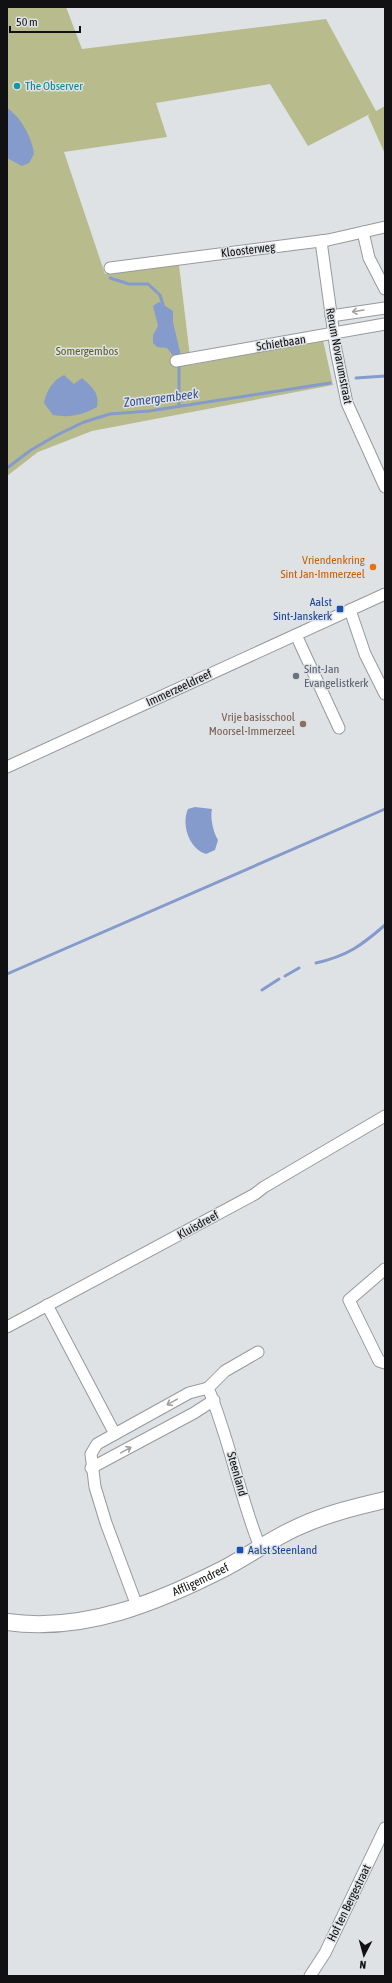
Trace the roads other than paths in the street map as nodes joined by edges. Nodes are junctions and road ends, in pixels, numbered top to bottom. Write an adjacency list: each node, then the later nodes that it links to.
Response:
1 (385, 227): 2 (street, Kloosterweg)
2 (363, 232): 3 (street, Kloosterweg); 5 (street)
3 (321, 241): 4 (street, Kloosterweg); 7 (street, Rerum Novarumstraat)
4 (110, 268)
5 (385, 289)
6 (385, 308): 7 (street, one-way to 7)
7 (331, 316): 9 (street, Rerum Novarumstraat)
8 (385, 324): 9 (street, Schietbaan)
9 (334, 334): 10 (street, Schietbaan); 11 (street, Rerum Novarumstraat)
10 (180, 360)
11 (385, 488)
12 (385, 594): 13 (street, Immerzeeldreef)
13 (350, 610): 14 (street, Immerzeeldreef); 15 (street)
14 (296, 635): 16 (street); 17 (street, Immerzeeldreef)
15 (385, 694)
16 (339, 728)
17 (7, 767)
18 (385, 1116): 20 (street, Kluisdreef)
19 (385, 1269): 23 (street)
20 (47, 1305): 21 (street, Kluisdreef); 26 (street)
21 (7, 1327)
22 (258, 1352): 24 (street)
23 (385, 1363)
24 (208, 1388): 25 (street, Steenland); 26 (street, one-way to 26)
25 (214, 1400): 27 (street, one-way to 25); 29 (street, Steenland)
26 (115, 1434): 27 (street)
27 (92, 1468): 30 (street)
28 (385, 1500): 29 (street, Affligemdreef)
29 (260, 1547): 30 (street, Affligemdreef)
30 (137, 1606): 31 (street, Affligemdreef)
31 (7, 1622)
32 (385, 1828): 33 (street, Hof ten Bergestraat)
33 (310, 1976)

